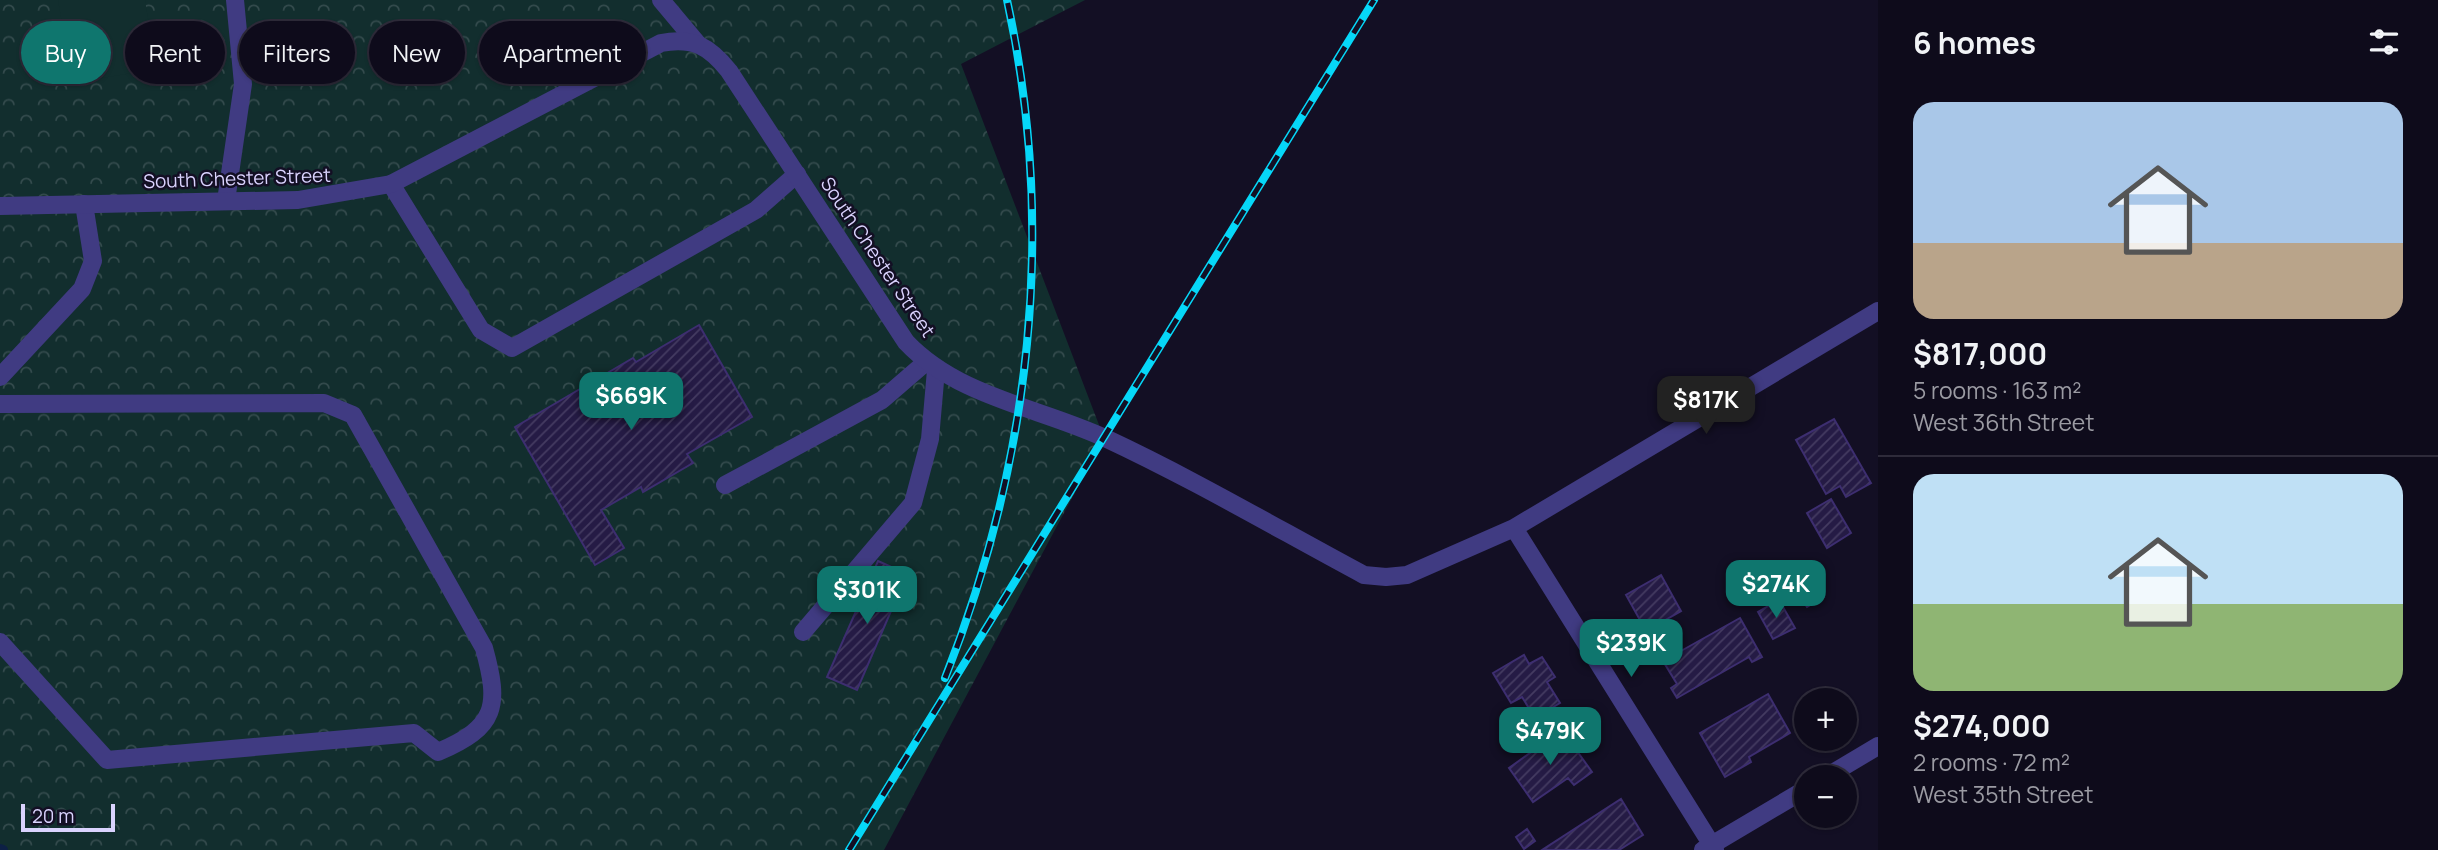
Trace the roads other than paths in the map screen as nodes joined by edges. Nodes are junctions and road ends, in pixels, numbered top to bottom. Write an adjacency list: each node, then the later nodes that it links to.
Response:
1 (235, 0): 6 (street)
2 (661, 0): 3 (street)
3 (697, 43): 4 (street, South Chester Street); 5 (street, South Chester Street)
4 (797, 174): 5 (street); 10 (street, South Chester Street)
5 (391, 184): 6 (street, South Chester Street)
6 (226, 201): 7 (street, South Chester Street)
7 (84, 204): 8 (street, South Chester Street); 11 (street)
8 (0, 206)
9 (1878, 311): 14 (street, South Chester Street)
10 (931, 366): 13 (street); 14 (street, South Chester Street); 15 (street)
11 (0, 377)
12 (0, 404): 16 (street)
13 (725, 485)
14 (1514, 528): 20 (street)
15 (803, 632)
16 (0, 642)
17 (1878, 746): 18 (street)
18 (1846, 765)
19 (1794, 796): 20 (street)
20 (1710, 848)

